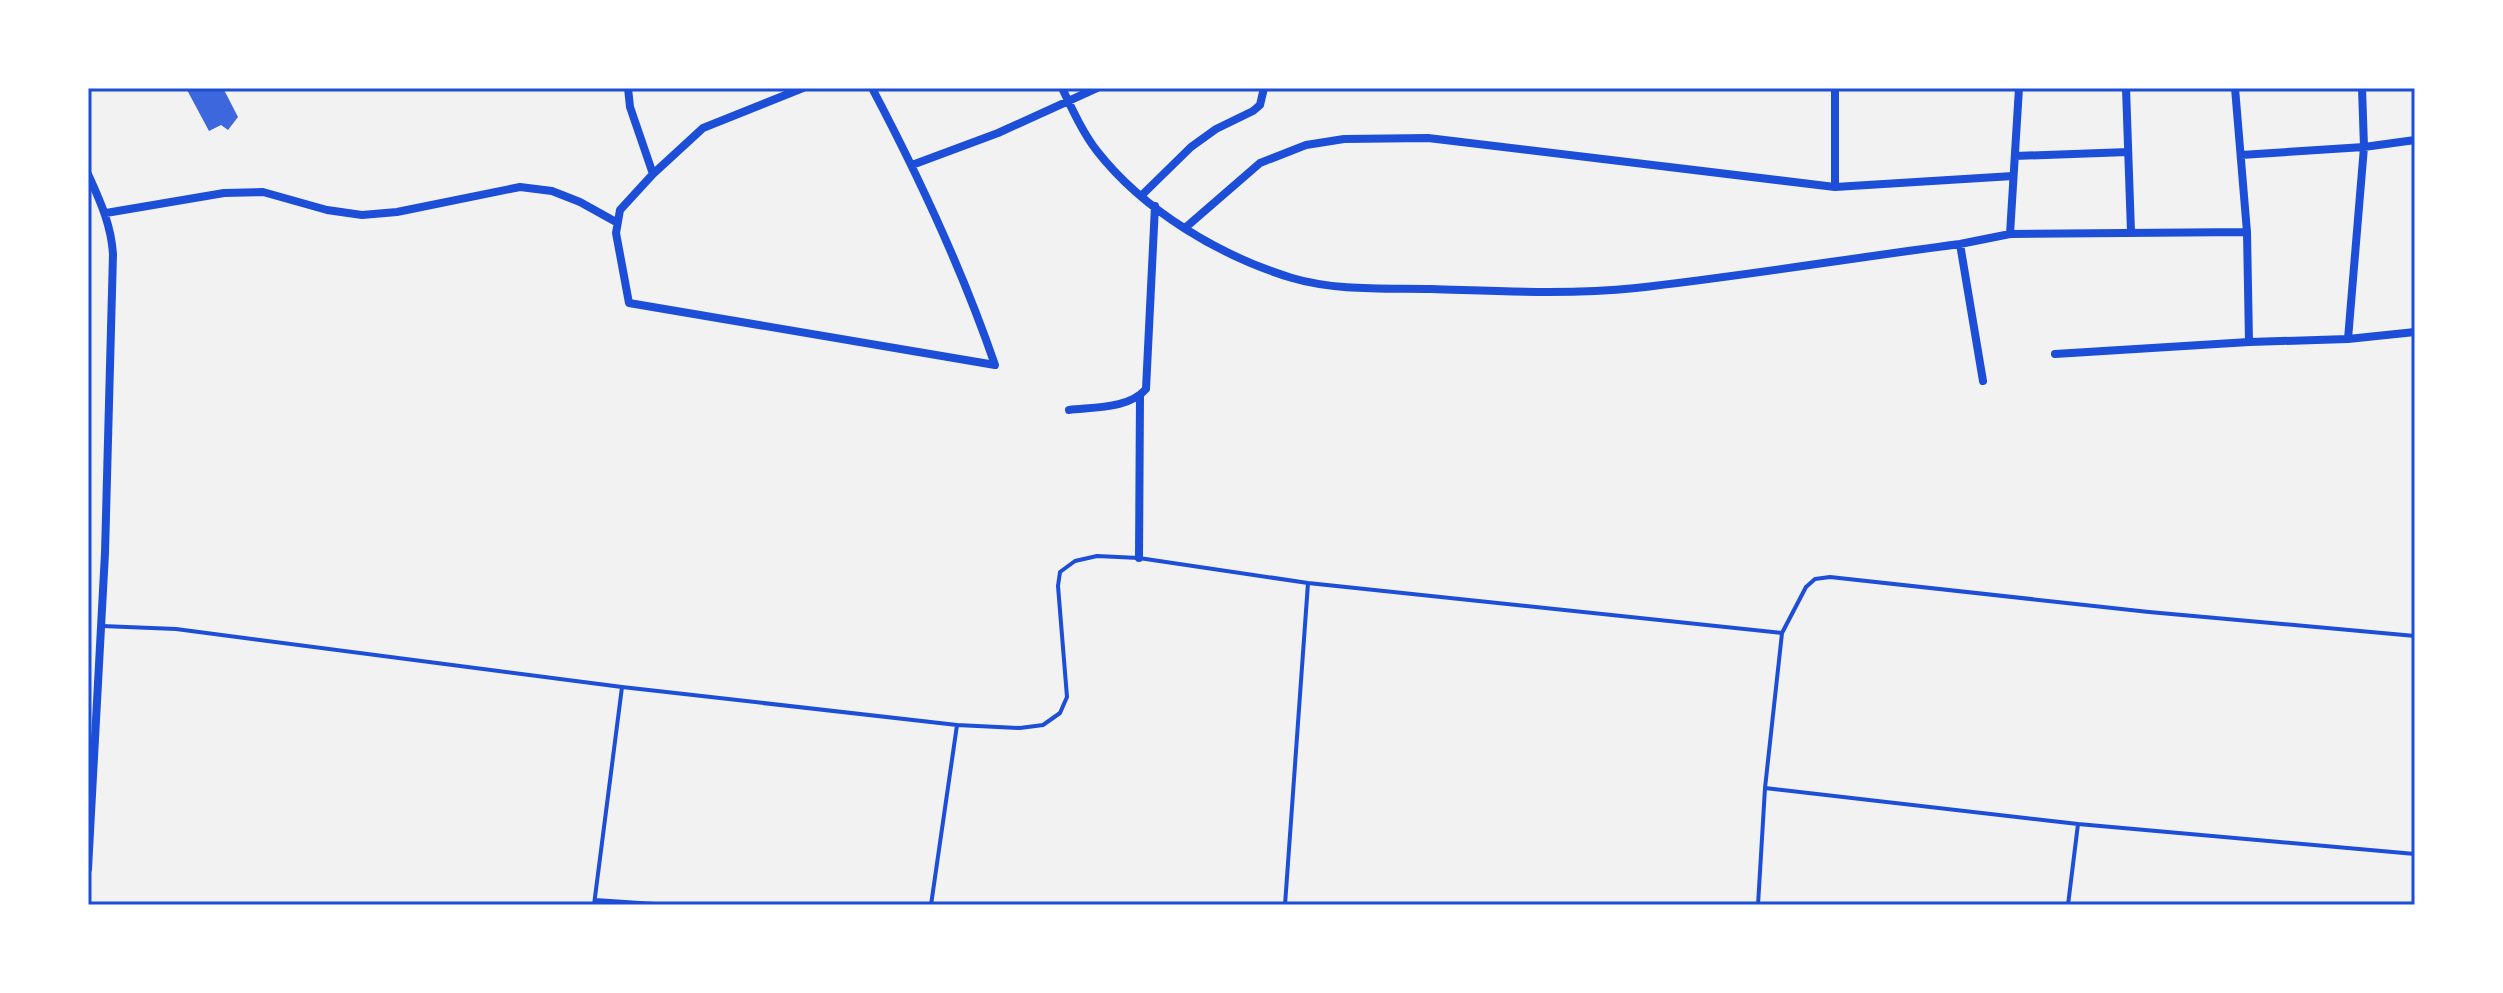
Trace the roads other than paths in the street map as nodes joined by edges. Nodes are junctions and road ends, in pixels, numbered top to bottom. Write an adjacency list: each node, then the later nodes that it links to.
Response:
1 (628, 88): 20 (street)
2 (803, 88): 20 (street)
3 (872, 88): 18 (street)
4 (1062, 88): 12 (street)
5 (1097, 88): 12 (street)
6 (1264, 88): 23 (street)
7 (1835, 88): 22 (street)
8 (2019, 88): 17 (street)
9 (2126, 88): 15 (street)
10 (2235, 88): 16 (street)
11 (2362, 88): 14 (street)
12 (1069, 101): 18 (street); 23 (street)
13 (2415, 140): 14 (street)
14 (2364, 147): 16 (street); 33 (street)
15 (2128, 152): 17 (street); 28 (street)
16 (2241, 155): 29 (street)
17 (2015, 156): 21 (street)
18 (912, 165): 26 (street)
19 (88, 174): 25 (street)
20 (653, 174): 26 (street)
21 (2013, 176): 22 (street); 30 (street)
22 (1835, 187): 27 (street)
23 (1141, 196): 24 (street)
24 (1155, 206): 27 (street); 37 (street)
25 (106, 213): 26 (street); 41 (street)
26 (616, 222)
27 (1185, 228): 31 (street)
28 (2131, 232): 29 (street); 30 (street)
29 (2247, 232): 34 (street)
30 (2010, 234): 31 (street)
31 (1960, 244): 36 (street)
32 (2415, 332): 33 (street)
33 (2348, 339): 34 (street)
34 (2249, 342): 35 (street)
35 (2055, 354)
36 (1983, 381)
37 (1140, 396): 38 (street); 39 (street)
38 (1069, 410)
39 (1139, 558): 40 (lane); 45 (lane)
40 (1308, 583): 42 (lane); 53 (lane)
41 (100, 626): 44 (lane); 49 (street)
42 (1782, 633): 43 (lane); 46 (lane)
43 (2415, 636)
44 (622, 687): 45 (lane); 50 (lane)
45 (957, 725): 52 (lane)
46 (1765, 788): 47 (lane); 54 (lane)
47 (2078, 824): 48 (lane); 55 (lane)
48 (2415, 854)
49 (88, 869)
50 (594, 902): 51 (lane)
51 (670, 905)
52 (931, 905)
53 (1285, 905)
54 (1758, 905)
55 (2068, 905)

